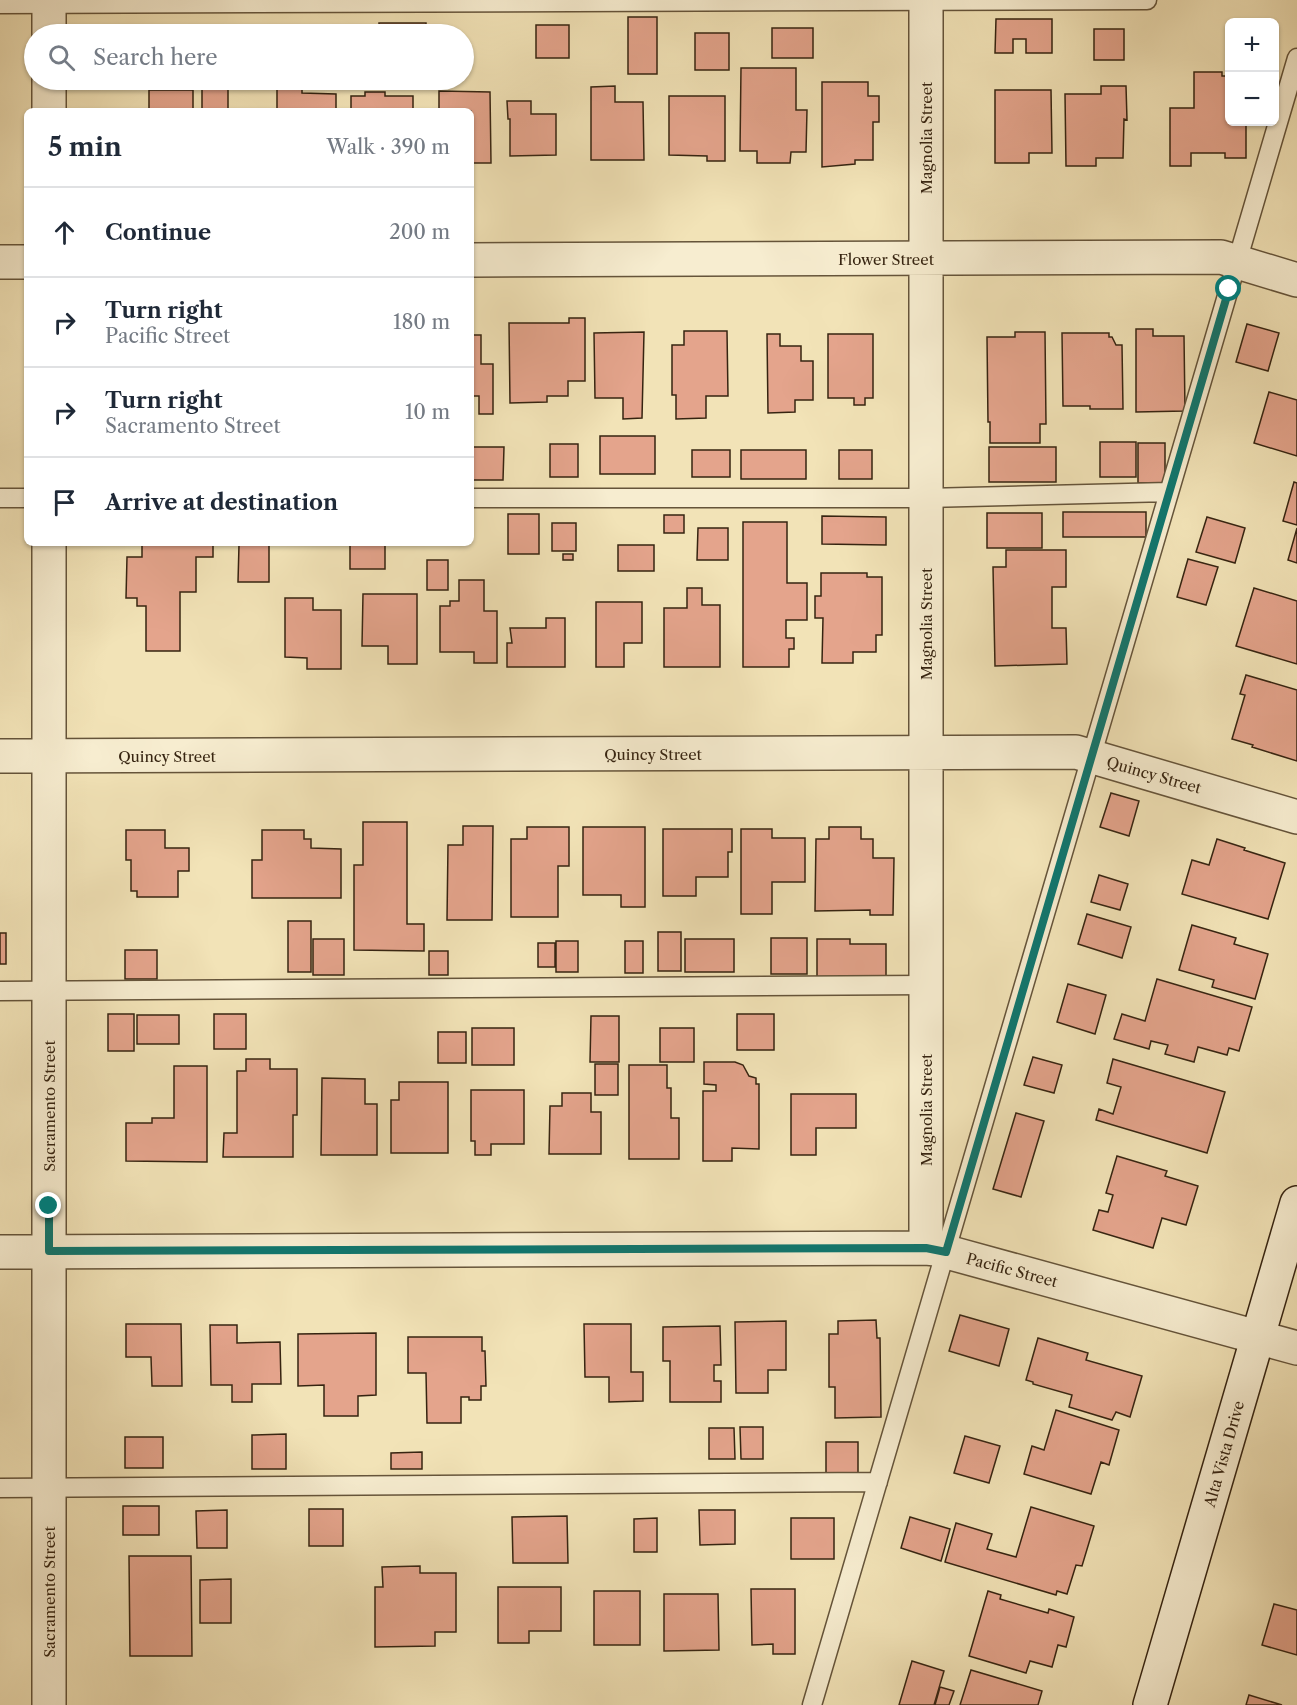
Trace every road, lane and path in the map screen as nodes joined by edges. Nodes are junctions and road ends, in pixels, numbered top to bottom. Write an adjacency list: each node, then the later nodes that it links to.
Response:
1 (1147, 0): 2 (lane)
2 (926, 1): 4 (lane); 8 (street, Magnolia Street)
3 (0, 4): 4 (lane)
4 (49, 13)
5 (1297, 58): 12 (lane)
6 (49, 90): 7 (street)
7 (49, 108)
8 (926, 258): 9 (street, Flower Street); 12 (street, Flower Street); 18 (street, Magnolia Street)
9 (474, 260)
10 (0, 262): 11 (street)
11 (24, 262)
12 (1237, 262): 13 (street, Flower Street); 14 (lane)
13 (1297, 280)
14 (1169, 492): 18 (lane); 23 (lane)
15 (0, 498): 16 (lane)
16 (24, 498)
17 (474, 498): 18 (lane)
18 (926, 498): 20 (street, Magnolia Street)
19 (49, 546): 22 (street, Sacramento Street)
20 (926, 753): 22 (street, Quincy Street); 23 (street, Quincy Street); 25 (street, Magnolia Street)
21 (0, 756): 22 (street, Quincy Street)
22 (49, 756): 26 (street, Sacramento Street)
23 (1091, 757): 24 (street, Quincy Street); 29 (lane)
24 (1297, 817)
25 (926, 985): 26 (lane); 29 (street, Magnolia Street)
26 (49, 990): 27 (lane); 30 (street, Sacramento Street)
27 (0, 991)
28 (1297, 1203): 32 (street, Alta Vista Drive)
29 (936, 1250): 30 (street, Pacific Street); 32 (street, Pacific Street); 34 (lane)
30 (49, 1251): 31 (street, Pacific Street); 36 (street, Sacramento Street)
31 (0, 1252)
32 (1258, 1337): 33 (street, Pacific Street); 39 (street, Alta Vista Drive)
33 (1297, 1348)
34 (878, 1482): 36 (lane); 38 (lane)
35 (0, 1488): 36 (lane)
36 (49, 1488): 37 (street, Sacramento Street)
37 (49, 1705)
38 (812, 1705)
39 (1150, 1705)

